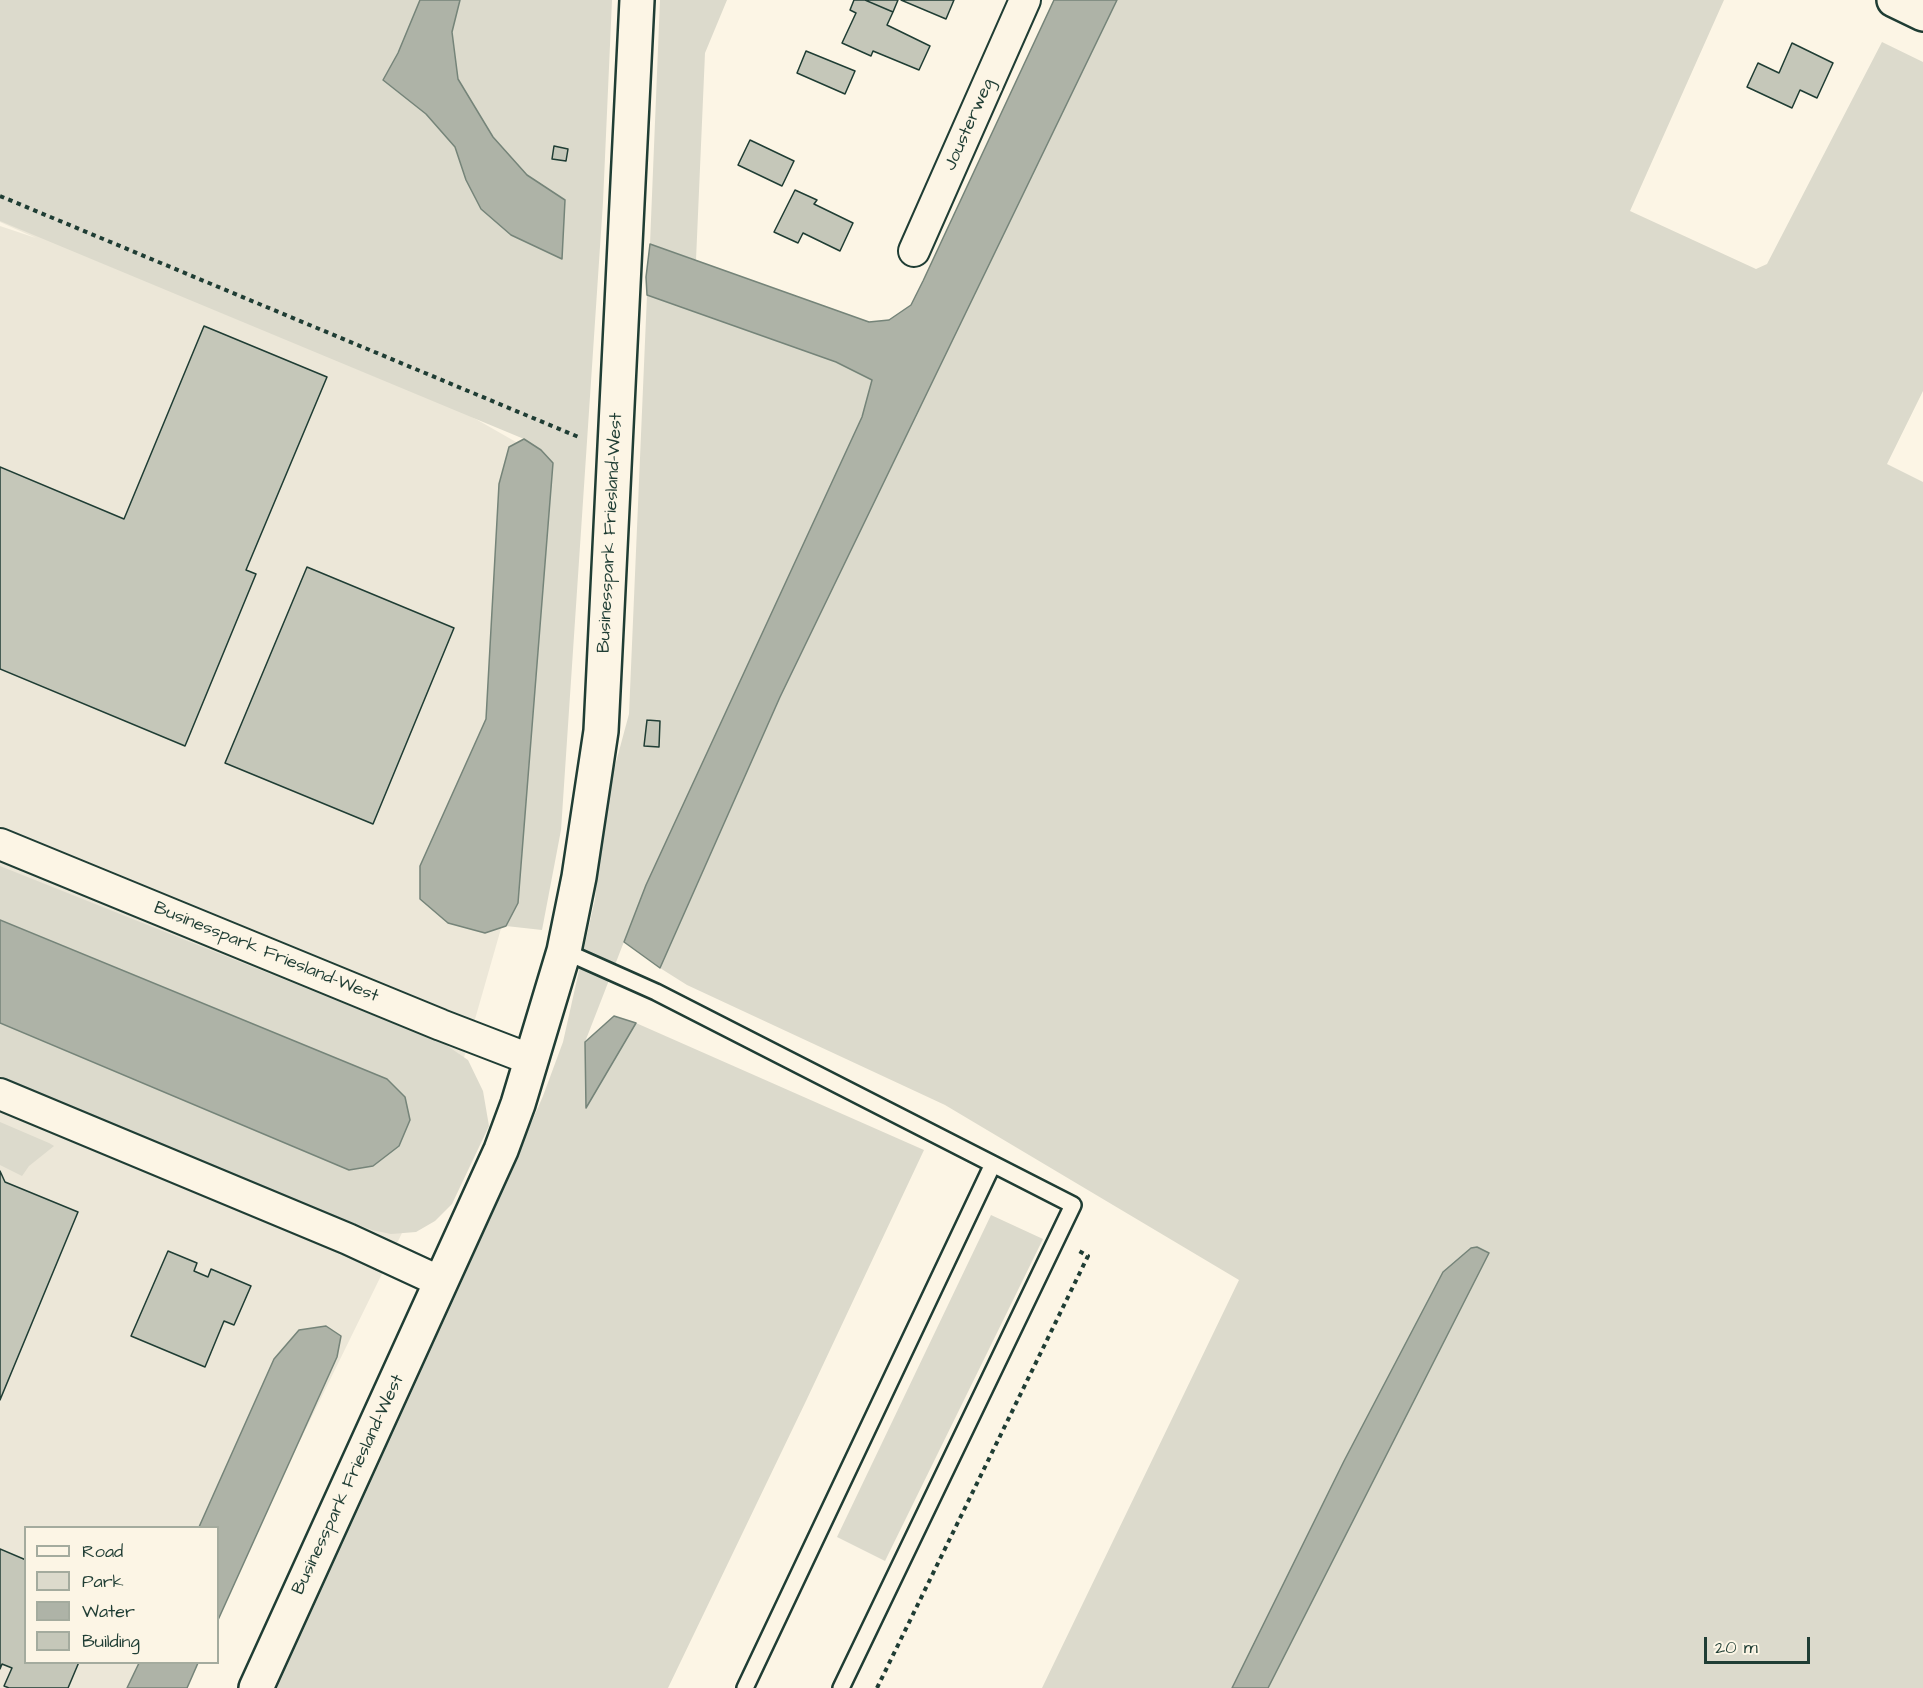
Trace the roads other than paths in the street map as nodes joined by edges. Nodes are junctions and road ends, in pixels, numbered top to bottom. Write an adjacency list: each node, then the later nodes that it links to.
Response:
1 (637, 0): 7 (street, Businesspark Friesland-West)
2 (1026, 0): 5 (street, Jousterweg)
3 (1894, 0): 4 (street)
4 (1923, 14)
5 (914, 251)
6 (0, 844): 8 (street, Businesspark Friesland-West)
7 (564, 951): 8 (street, Businesspark Friesland-West); 10 (lane)
8 (532, 1060): 11 (street, Businesspark Friesland-West)
9 (0, 1094): 11 (street)
10 (993, 1164): 13 (lane); 14 (lane)
11 (441, 1282): 12 (street, Businesspark Friesland-West)
12 (256, 1688)
13 (745, 1688)
14 (841, 1688)

